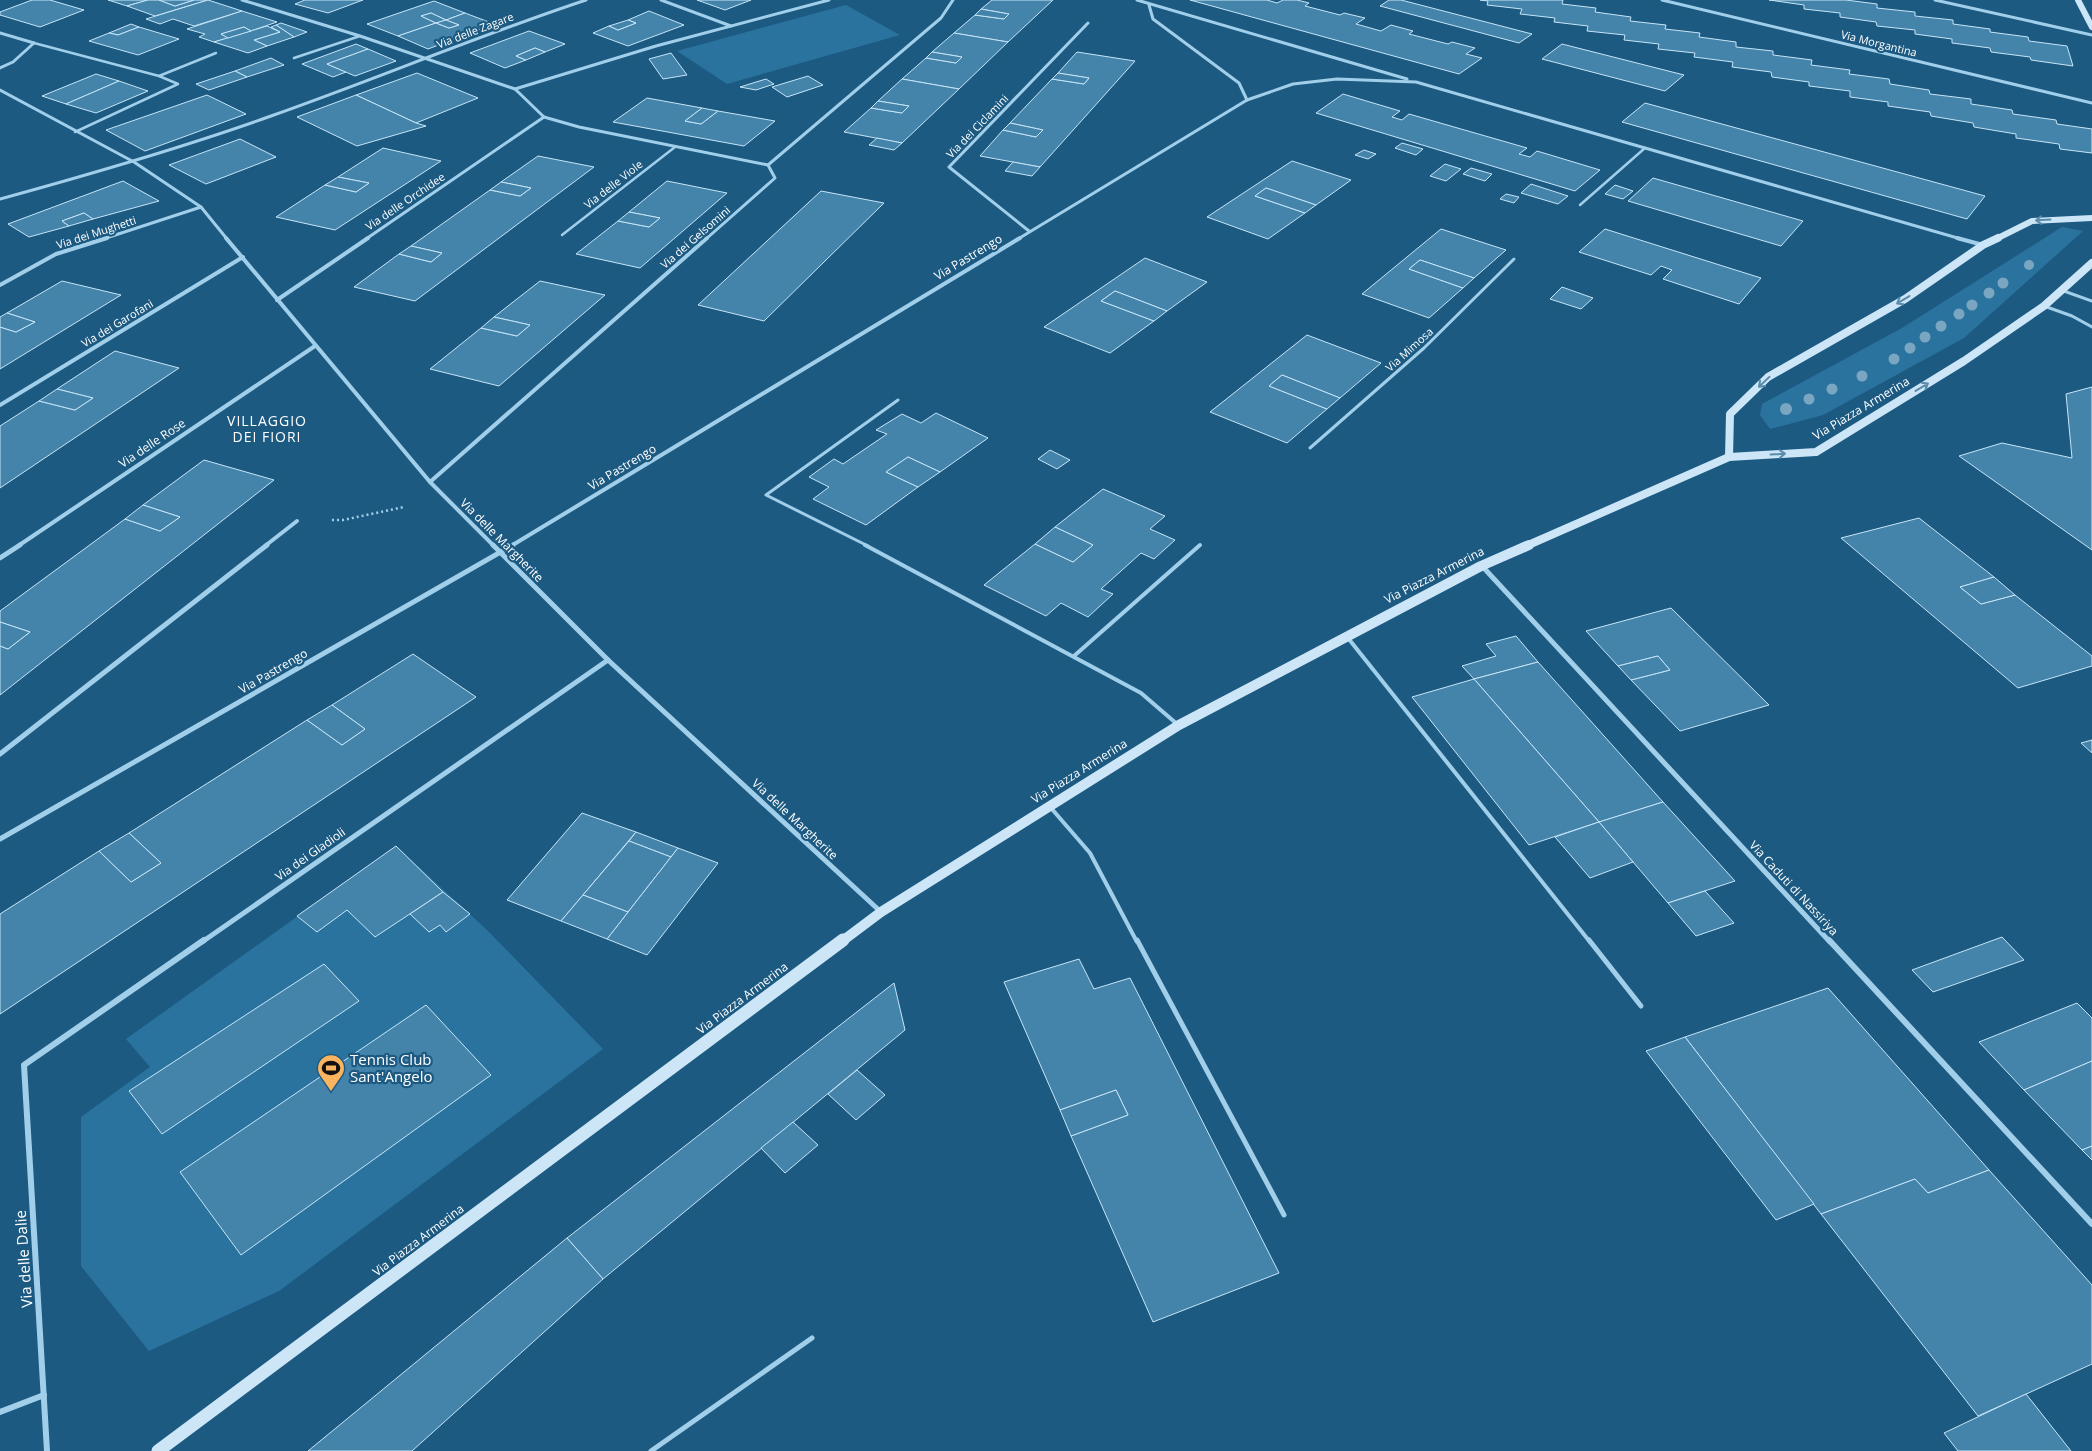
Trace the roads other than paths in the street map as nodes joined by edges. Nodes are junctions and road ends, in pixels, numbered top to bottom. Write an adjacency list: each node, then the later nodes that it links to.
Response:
1 (242, 0): 15 (street)
2 (586, 0): 20 (street, Via delle Zagare)
3 (662, 0): 12 (street)
4 (829, 0): 12 (street)
5 (953, 0): 33 (street)
6 (1137, 0): 10 (street)
7 (1662, 0): 27 (street, Via Morgantina)
8 (1935, 0): 16 (street)
9 (2078, 0): 13 (street)
10 (1149, 5): 23 (street); 26 (street)
11 (1088, 23): 38 (street, Via dei Ciclamini)
12 (732, 26): 24 (street)
13 (2092, 27)
14 (0, 33): 17 (street)
15 (360, 36): 19 (lane); 20 (street)
16 (2092, 36)
17 (34, 44): 21 (street); 22 (lane)
18 (216, 53): 22 (lane)
19 (294, 58)
20 (427, 58): 24 (street); 32 (street, Via delle Zagare)
21 (0, 68)
22 (158, 76): 29 (lane)
23 (1416, 82): 26 (street, Via Pastrengo); 31 (street)
24 (515, 89): 28 (street)
25 (0, 90): 29 (street, Via delle Margherite)
26 (1247, 100): 38 (street, Via Pastrengo)
27 (2092, 103)
28 (544, 117): 30 (street); 46 (street, Via delle Orchidee)
29 (75, 132): 32 (street, Via delle Margherite)
30 (676, 147): 33 (street); 39 (lane, Via delle Viole)
31 (1645, 148): 35 (lane); 40 (street)
32 (134, 162): 34 (street, Via delle Zagare); 36 (street, Via delle Margherite)
33 (768, 165): 55 (street, Via dei Gelsomini)
34 (0, 200)
35 (1580, 205)
36 (201, 207): 41 (street, Via delle Margherite); 44 (street, Via dei Mughetti)
37 (2092, 218): 40 (street, one-way to 40)
38 (1029, 231): 58 (street, Via Pastrengo)
39 (562, 234)
40 (1983, 245): 54 (street, one-way to 54)
41 (244, 256): 46 (street, Via delle Margherite); 52 (street, Via dei Garofani)
42 (1514, 259): 53 (lane, Via Mimosa)
43 (2092, 262): 45 (street, Via Piazza Armerina)
44 (0, 285)
45 (2061, 290): 47 (lane); 48 (street, Via Piazza Armerina)
46 (276, 300): 50 (street, Via delle Margherite)
47 (2092, 301)
48 (2044, 306): 49 (lane); 54 (street, Via Piazza Armerina, one-way to 48)
49 (2092, 327)
50 (315, 346): 55 (street, Via delle Margherite); 59 (street, Via delle Rose)
51 (898, 400): 62 (lane)
52 (0, 405)
53 (1310, 448)
54 (1729, 457): 60 (street, Via Piazza Armerina)
55 (430, 482): 58 (street, Via delle Margherite)
56 (297, 522): 65 (street)
57 (1200, 545): 62 (lane)
58 (499, 553): 63 (street, Via delle Margherite); 67 (street, Via Pastrengo)
59 (0, 558)
60 (1481, 566): 61 (street, Via Piazza Armerina); 72 (street, Via Caduti di Nassiriya)
61 (1346, 637): 64 (street, Via Piazza Armerina); 69 (lane)
62 (1074, 656): 64 (lane)
63 (608, 660): 68 (street, Via delle Margherite); 70 (street, Via dei Gladioli)
64 (1179, 725): 66 (street, Via Piazza Armerina)
65 (0, 754)
66 (1049, 806): 68 (street, Via Piazza Armerina); 71 (lane)
67 (0, 839)
68 (881, 912): 77 (street, Via Piazza Armerina)
69 (1641, 1006)
70 (24, 1064): 74 (street, Via delle Dalie)
71 (1284, 1215)
72 (2092, 1224)
73 (812, 1338): 78 (lane)
74 (44, 1394): 75 (street); 76 (street, Via delle Dalie)
75 (0, 1412)
76 (48, 1451)
77 (158, 1451)
78 (651, 1451)

